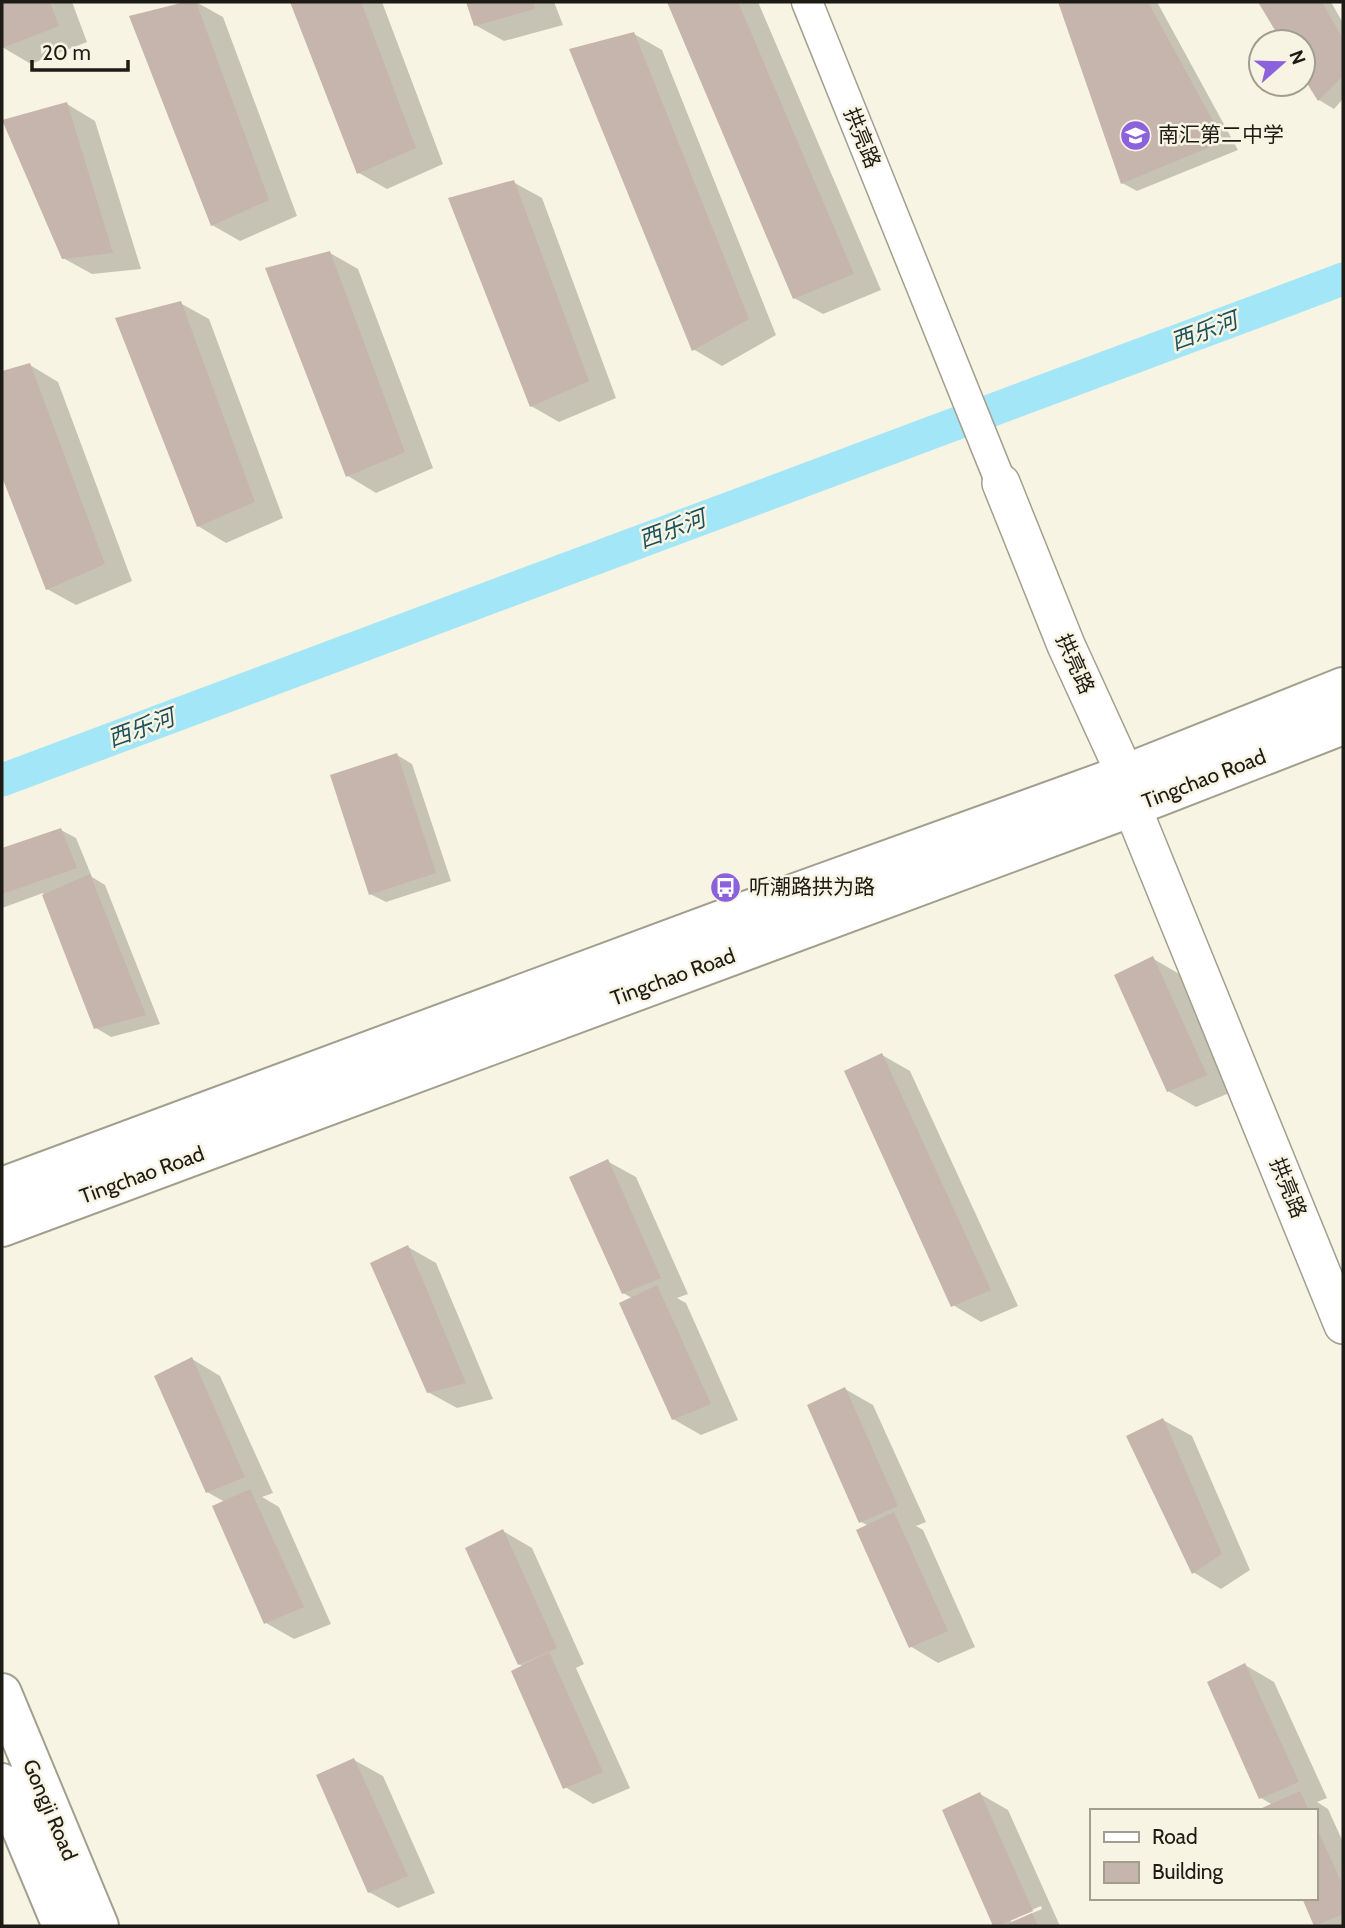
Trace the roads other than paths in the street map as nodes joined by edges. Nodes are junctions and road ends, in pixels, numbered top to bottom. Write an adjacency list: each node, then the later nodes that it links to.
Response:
1 (807, 2): 2 (street, 拱亮路)
2 (1000, 483): 5 (street, 拱亮路)
3 (1343, 687): 5 (main road, Tingchao Road)
4 (1343, 724): 5 (main road, Tingchao Road)
5 (1129, 790): 6 (main road, Tingchao Road); 7 (main road, Tingchao Road); 8 (street, 拱亮路)
6 (2, 1186)
7 (2, 1227)
8 (1343, 1325)
9 (2, 1693): 12 (main road, Gongji Road)
10 (2, 1783): 11 (main road, Gongji Road)
11 (62, 1926)
12 (99, 1926)

